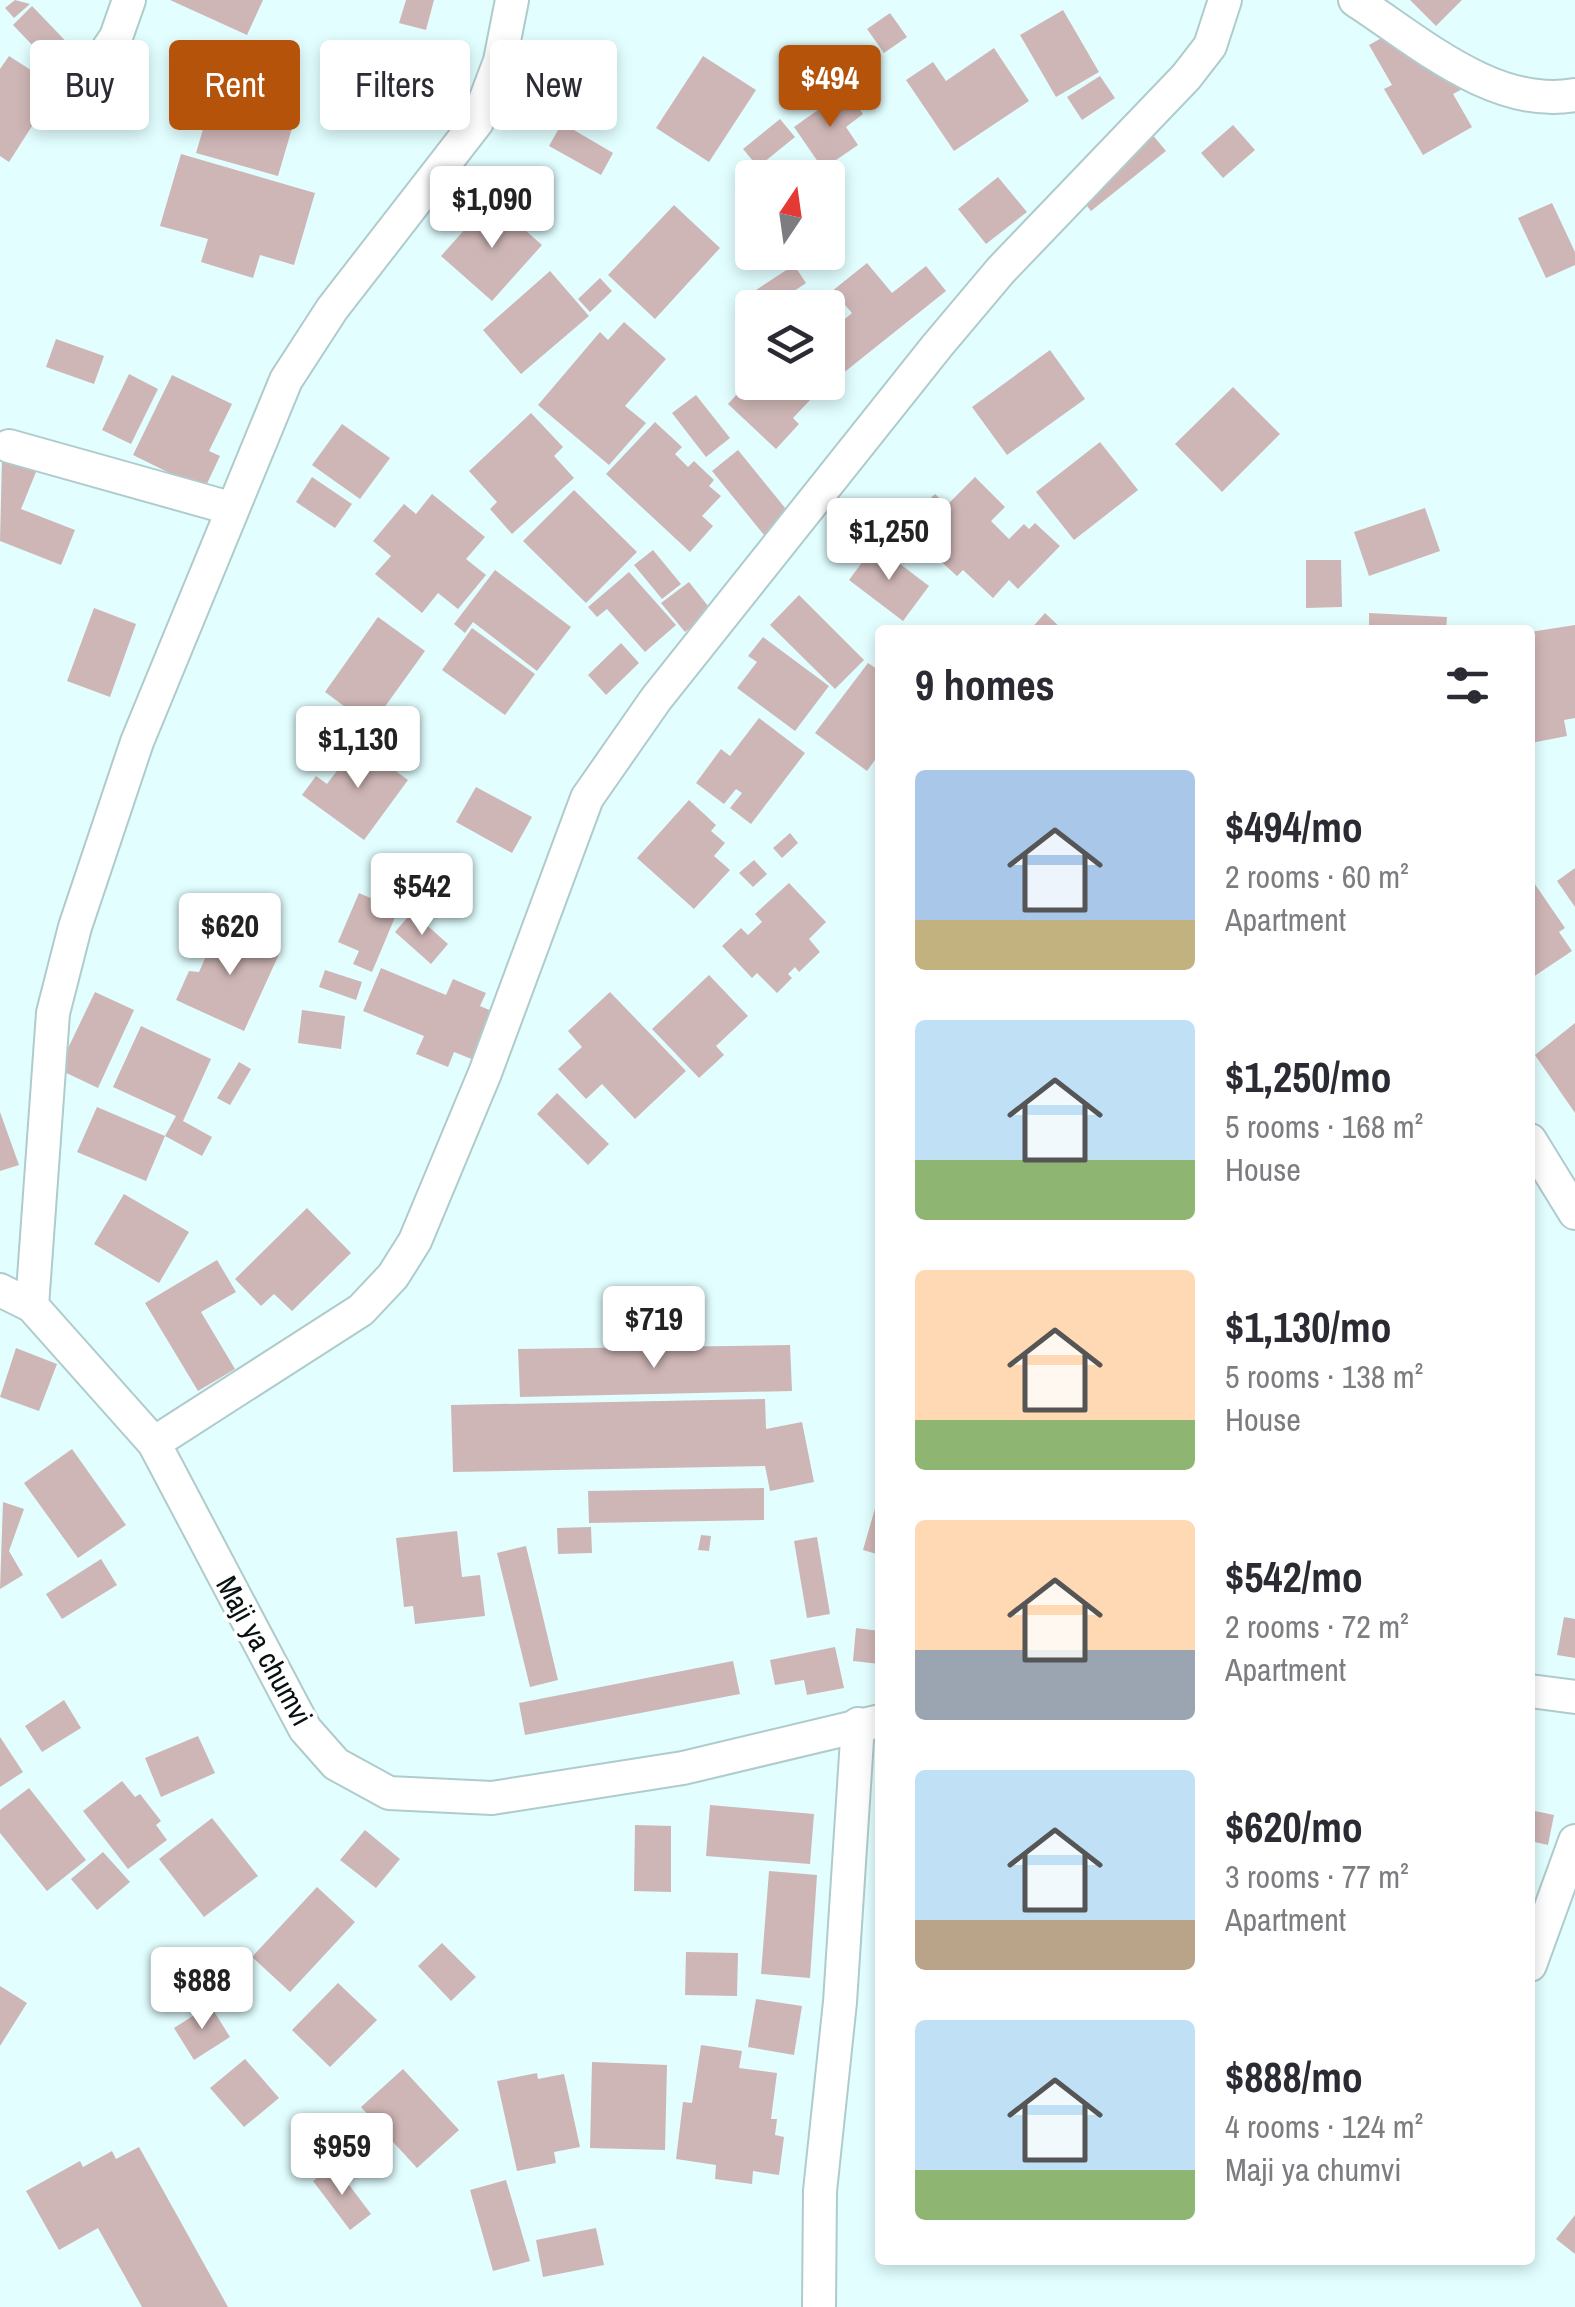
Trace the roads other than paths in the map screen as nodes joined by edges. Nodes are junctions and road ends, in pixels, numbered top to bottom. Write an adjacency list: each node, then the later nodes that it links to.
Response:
1 (129, 0): 5 (street)
2 (512, 0): 8 (street)
3 (1226, 0): 13 (street)
4 (1354, 0): 6 (street)
5 (114, 40)
6 (1575, 95)
7 (10, 446): 8 (street)
8 (230, 508): 12 (street)
9 (1535, 1148): 10 (street)
10 (1575, 1213)
11 (0, 1290): 12 (street, Maji ya chumvi)
12 (32, 1306): 13 (street, Maji ya chumvi)
13 (154, 1443): 16 (street, Maji ya chumvi)
14 (1535, 1692): 15 (street)
15 (1575, 1697)
16 (869, 1722): 19 (street)
17 (1575, 1842): 18 (street)
18 (1535, 1951)
19 (819, 2307)

